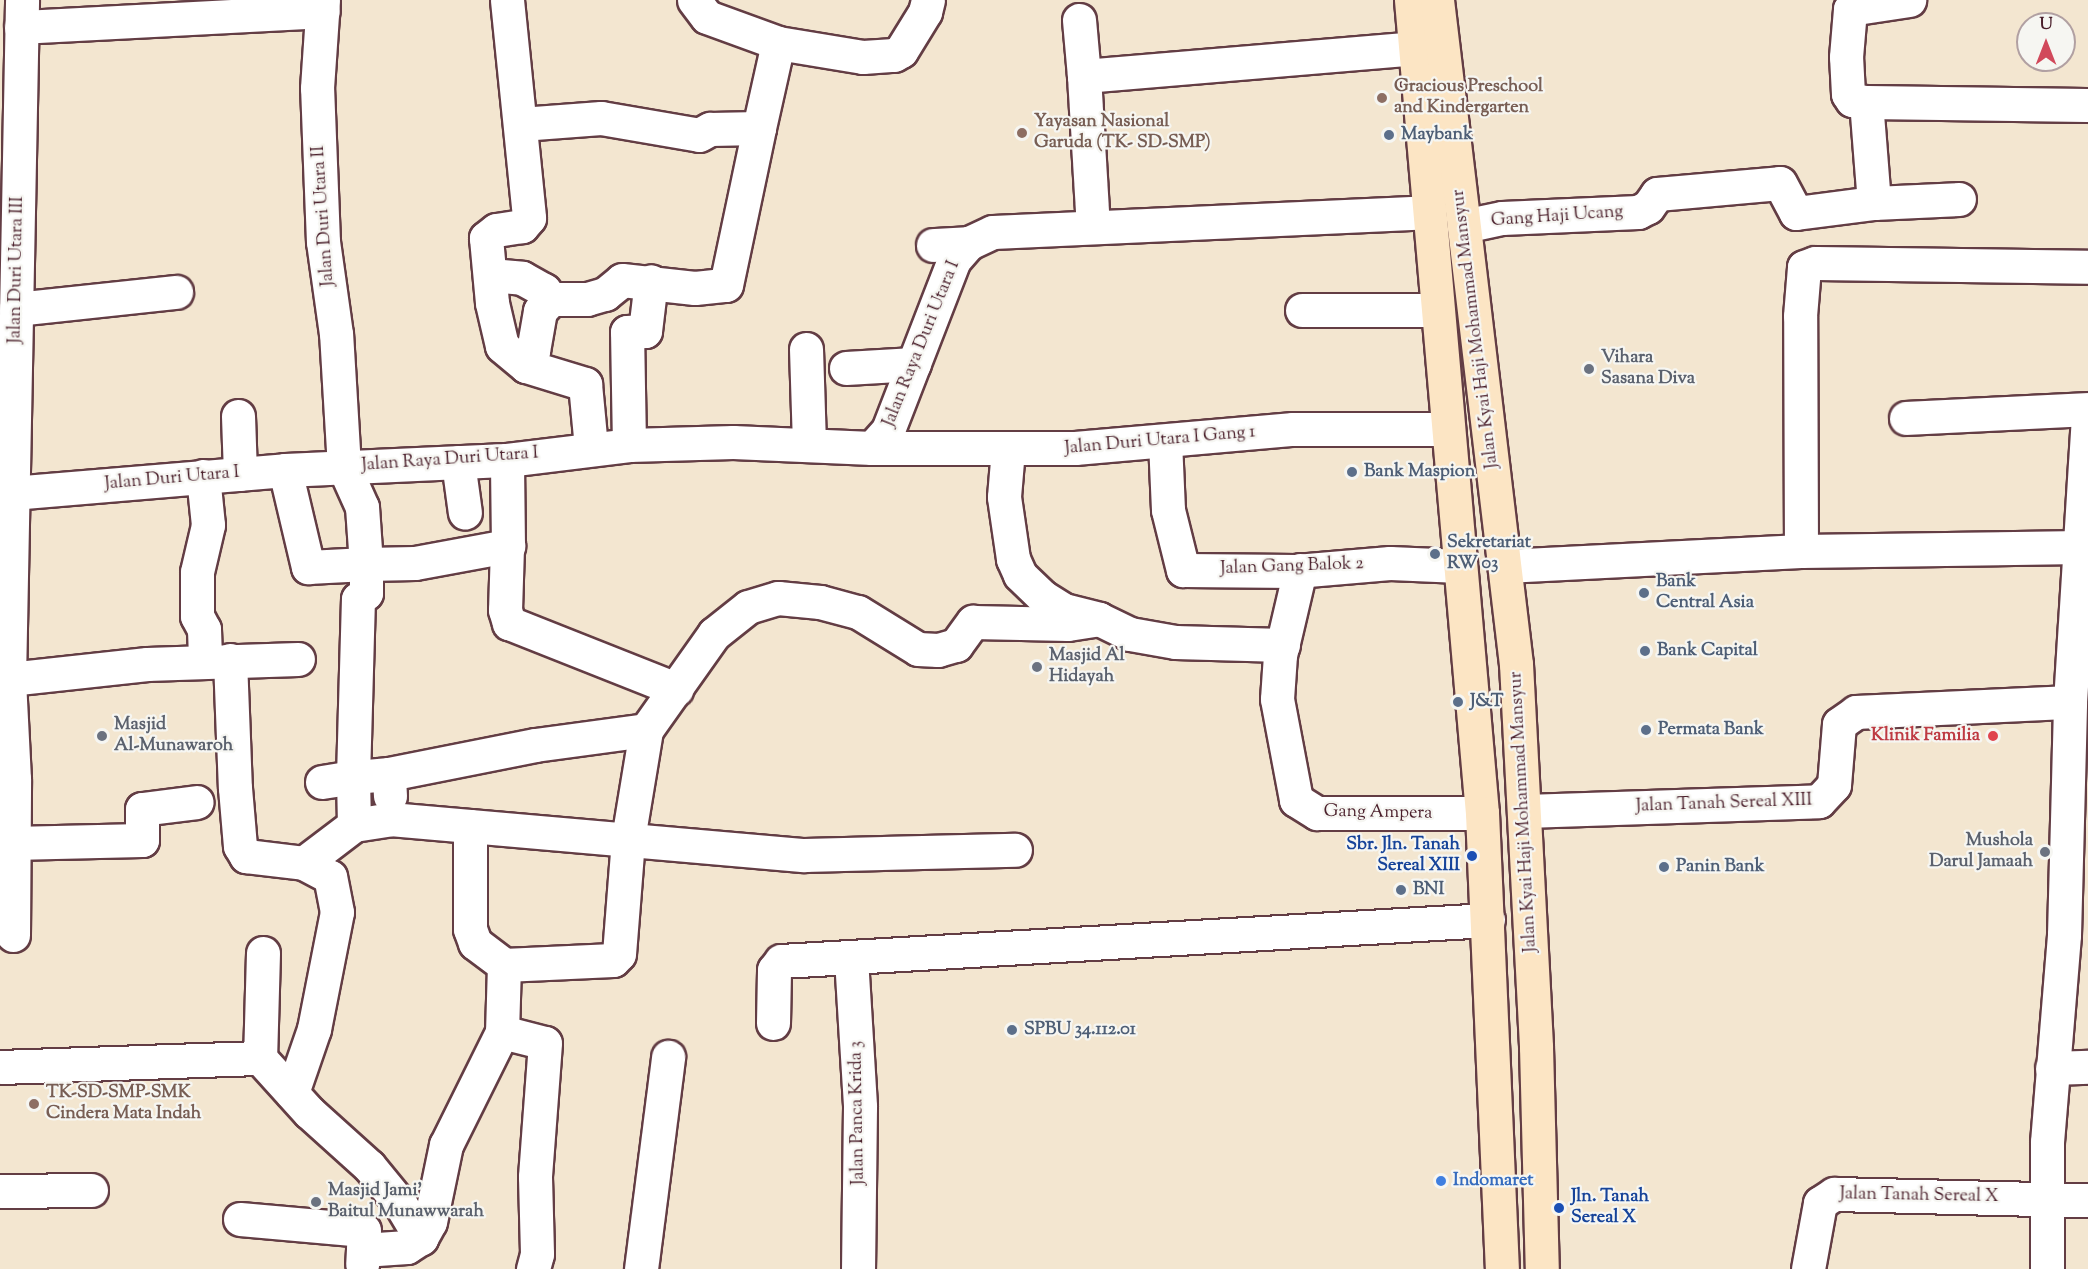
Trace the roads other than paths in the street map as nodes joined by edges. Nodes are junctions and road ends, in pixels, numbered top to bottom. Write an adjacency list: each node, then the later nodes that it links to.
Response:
1 (507, 0): 16 (street)
2 (694, 0): 10 (street)
3 (928, 0): 10 (street)
4 (1411, 0): 11 (main road, Jalan Kyai Haji Mohammad Mansyur)
5 (1437, 0): 21 (main road, Jalan Kyai Haji Mohammad Mansyur)
6 (1909, 0): 14 (street)
7 (323, 5): 8 (street); 50 (street, Jalan Duri Utara II)
8 (22, 14): 13 (street, Jalan Duri Utara III)
9 (1079, 20): 12 (street)
10 (778, 44): 17 (street)
11 (1417, 48): 12 (street); 20 (main road, Jalan Kyai Haji Mohammad Mansyur)
12 (1084, 76): 22 (street)
13 (10, 94): 30 (street, Jalan Duri Utara III)
14 (1866, 102): 15 (street); 19 (street)
15 (2088, 105)
16 (521, 124): 17 (street); 26 (street)
17 (759, 128): 27 (street)
18 (1959, 199): 19 (street, Gang Haji Ucang)
19 (1874, 203): 21 (street, Gang Haji Ucang)
20 (1428, 212): 21 (main road); 22 (street, Jalan Raya Duri Utara I); 32 (main road, Jalan Kyai Haji Mohammad Mansyur)
21 (1463, 218): 61 (main road, Jalan Kyai Haji Mohammad Mansyur)
22 (1093, 226): 23 (street, Jalan Raya Duri Utara I)
23 (969, 243): 24 (street); 34 (street, Jalan Raya Duri Utara I)
24 (933, 245)
25 (2088, 267): 58 (street)
26 (490, 275): 29 (street); 35 (street)
27 (651, 281): 29 (street); 43 (street)
28 (177, 292): 30 (street)
29 (551, 299): 35 (street)
30 (16, 309): 54 (street, Jalan Duri Utara III)
31 (1302, 310): 32 (street)
32 (1436, 310): 41 (main road, Jalan Kyai Haji Mohammad Mansyur)
33 (806, 349): 44 (street)
34 (914, 364): 36 (street); 46 (street, Jalan Raya Duri Utara I)
35 (526, 366): 45 (street)
36 (846, 368)
37 (2088, 409): 40 (street)
38 (238, 416): 52 (street)
39 (2088, 416): 57 (street)
40 (1906, 418)
41 (1448, 429): 42 (street, Jalan Duri Utara I Gang 1); 60 (main road, Jalan Kyai Haji Mohammad Mansyur)
42 (1166, 441): 47 (street, Jalan Duri Utara I Gang 1); 62 (street, Jalan Gang Balok 2)
43 (629, 445): 44 (street, Jalan Raya Duri Utara I); 45 (street, Jalan Raya Duri Utara I)
44 (809, 445): 46 (street, Jalan Raya Duri Utara I)
45 (591, 448): 48 (street, Jalan Raya Duri Utara I)
46 (872, 448): 47 (street, Jalan Duri Utara I Gang 1)
47 (1008, 449): 63 (street)
48 (507, 460): 49 (street, Jalan Raya Duri Utara I); 56 (street)
49 (458, 462): 50 (street, Jalan Raya Duri Utara I); 55 (street)
50 (344, 467): 51 (street, Jalan Duri Utara I); 59 (street)
51 (285, 471): 52 (street, Jalan Duri Utara I); 59 (street)
52 (240, 474): 53 (street, Jalan Duri Utara I)
53 (203, 476): 54 (street, Jalan Duri Utara I); 67 (street)
54 (7, 493): 68 (street, Jalan Duri Utara III)
55 (465, 513)
56 (507, 547): 59 (street); 69 (street)
57 (2081, 547): 58 (street); 65 (street)
58 (1801, 551): 61 (street)
59 (366, 564): 74 (street)
60 (1460, 566): 62 (street, Jalan Gang Balok 2); 78 (main road, Jalan Kyai Haji Mohammad Mansyur)
61 (1504, 566): 77 (main road, Jalan Kyai Haji Mohammad Mansyur)
62 (1300, 570): 64 (street, Gang Ampera)
63 (1099, 618): 64 (street); 69 (street)
64 (1283, 645): 78 (street, Gang Ampera)
65 (2080, 655): 70 (street)
66 (298, 659): 67 (street)
67 (218, 661): 68 (street); 85 (street)
68 (5, 680): 73 (street, Jalan Duri Utara III)
69 (676, 689): 71 (street)
70 (2070, 702): 75 (street); 77 (street, Jalan Tanah Sereal XIII)
71 (646, 730): 72 (street); 82 (street)
72 (389, 774): 74 (street); 79 (street)
73 (7, 779): 83 (street, Jalan Duri Utara III)
74 (337, 780): 80 (street)
75 (2078, 801): 87 (street)
76 (197, 802): 83 (street)
77 (1525, 811): 78 (main road); 111 (main road, Jalan Kyai Haji Mohammad Mansyur)
78 (1482, 813): 86 (main road, Jalan Kyai Haji Mohammad Mansyur)
79 (390, 819): 80 (street); 81 (street)
80 (354, 825): 85 (street)
81 (470, 826): 82 (street); 91 (street)
82 (628, 839): 84 (street); 91 (street)
83 (12, 843): 88 (street, Jalan Duri Utara III)
84 (1015, 850)
85 (304, 863): 99 (street)
86 (1488, 920): 90 (street); 110 (main road, Jalan Kyai Haji Mohammad Mansyur)
87 (2076, 934): 98 (street)
88 (13, 935)
89 (263, 953): 95 (street)
90 (851, 958): 92 (street); 109 (street, Jalan Panca Krida 3)
91 (504, 964): 93 (street)
92 (773, 1023)
93 (502, 1032): 105 (street); 107 (street)
94 (668, 1057): 108 (street)
95 (260, 1058): 96 (street); 99 (street)
96 (0, 1067)
97 (2088, 1067): 98 (street)
98 (2052, 1068): 102 (street)
99 (292, 1093): 105 (street)
100 (91, 1190): 101 (street)
101 (0, 1191)
102 (2046, 1199): 103 (street, Jalan Tanah Sereal X); 112 (street, Jalan Tanah Sereal X); 113 (street)
103 (2088, 1200)
104 (240, 1219): 106 (street)
105 (421, 1238): 106 (street)
106 (362, 1260)
107 (533, 1269)
108 (641, 1269)
109 (858, 1269)
110 (1502, 1269)
111 (1542, 1269)
112 (1808, 1269)
113 (2046, 1269)

